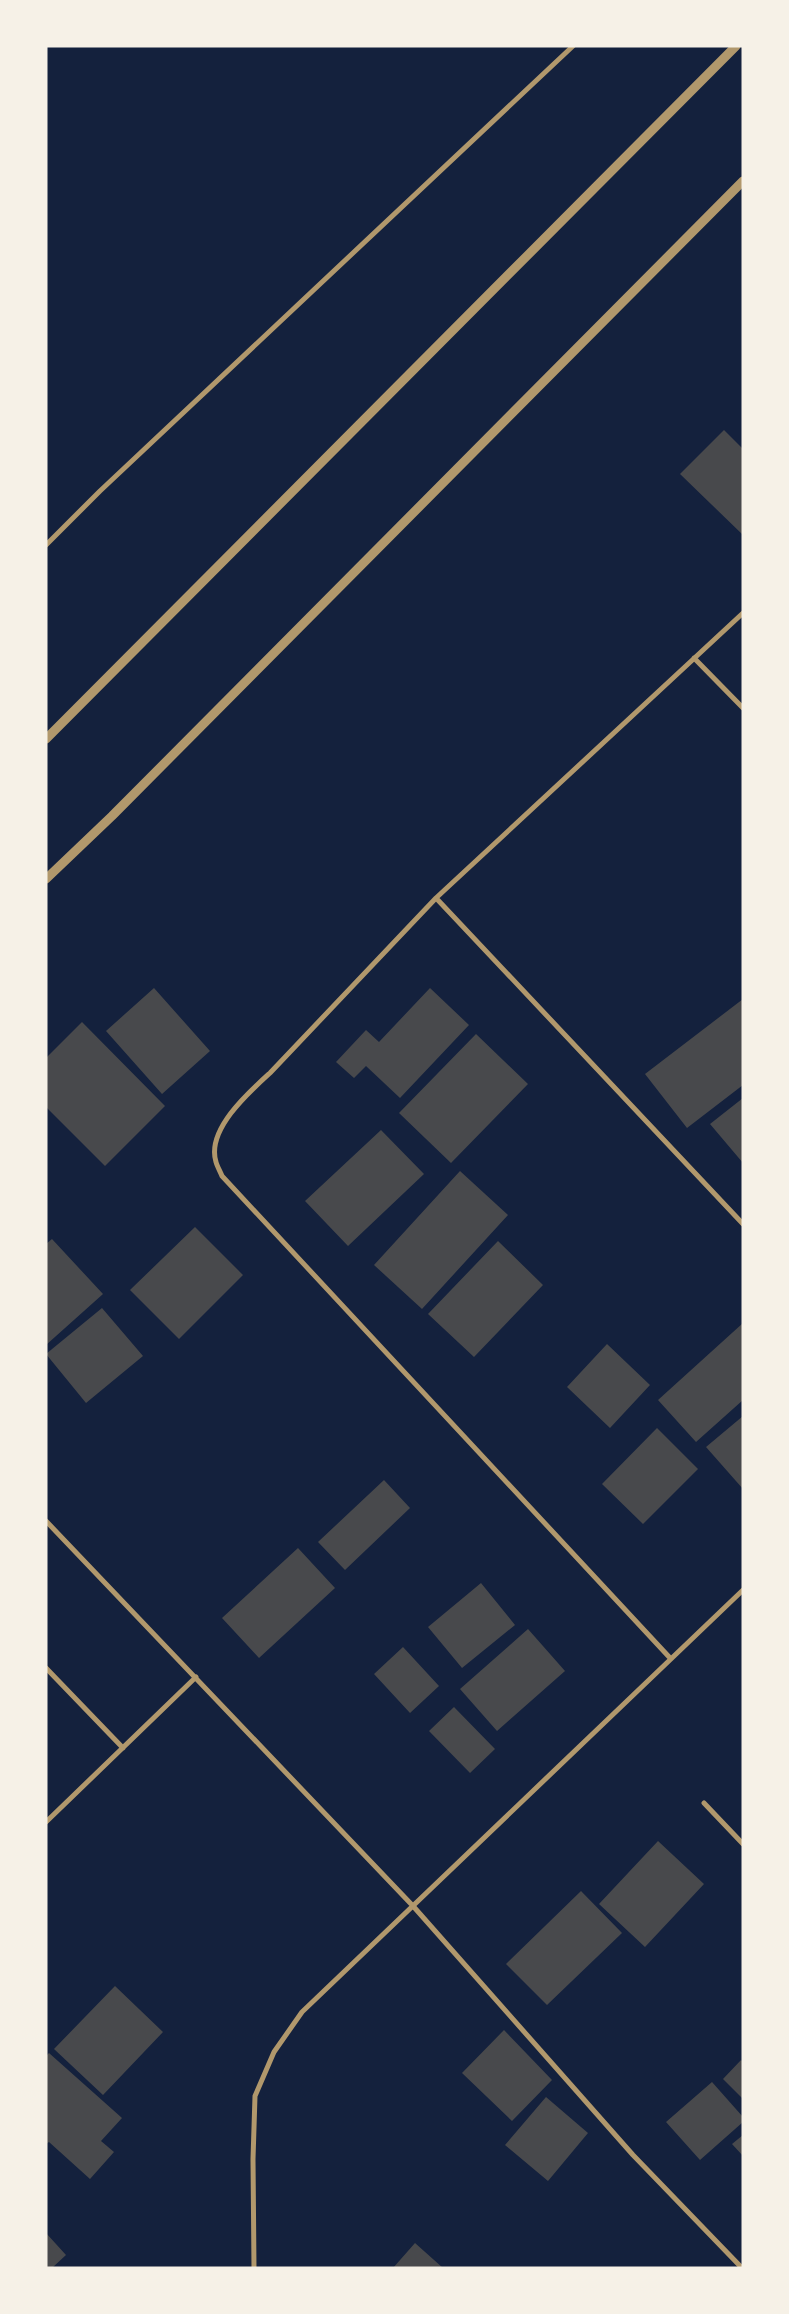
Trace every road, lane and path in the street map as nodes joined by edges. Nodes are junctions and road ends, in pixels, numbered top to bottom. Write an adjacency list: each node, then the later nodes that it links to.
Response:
1 (574, 46): 4 (street)
2 (736, 46): 8 (street)
3 (743, 181): 9 (street)
4 (46, 544)
5 (743, 613): 6 (street)
6 (694, 658): 7 (street); 10 (street)
7 (743, 708)
8 (46, 740)
9 (46, 879)
10 (436, 898): 11 (street); 14 (street)
11 (743, 1224)
12 (46, 1521): 16 (street)
13 (743, 1590): 14 (street)
14 (671, 1659): 21 (street)
15 (46, 1668): 17 (street)
16 (196, 1677): 17 (street); 21 (street)
17 (123, 1748): 19 (street)
18 (704, 1804): 20 (street)
19 (46, 1822)
20 (743, 1844)
21 (413, 1906): 22 (street); 23 (street)
22 (254, 2268)
23 (742, 2268)

